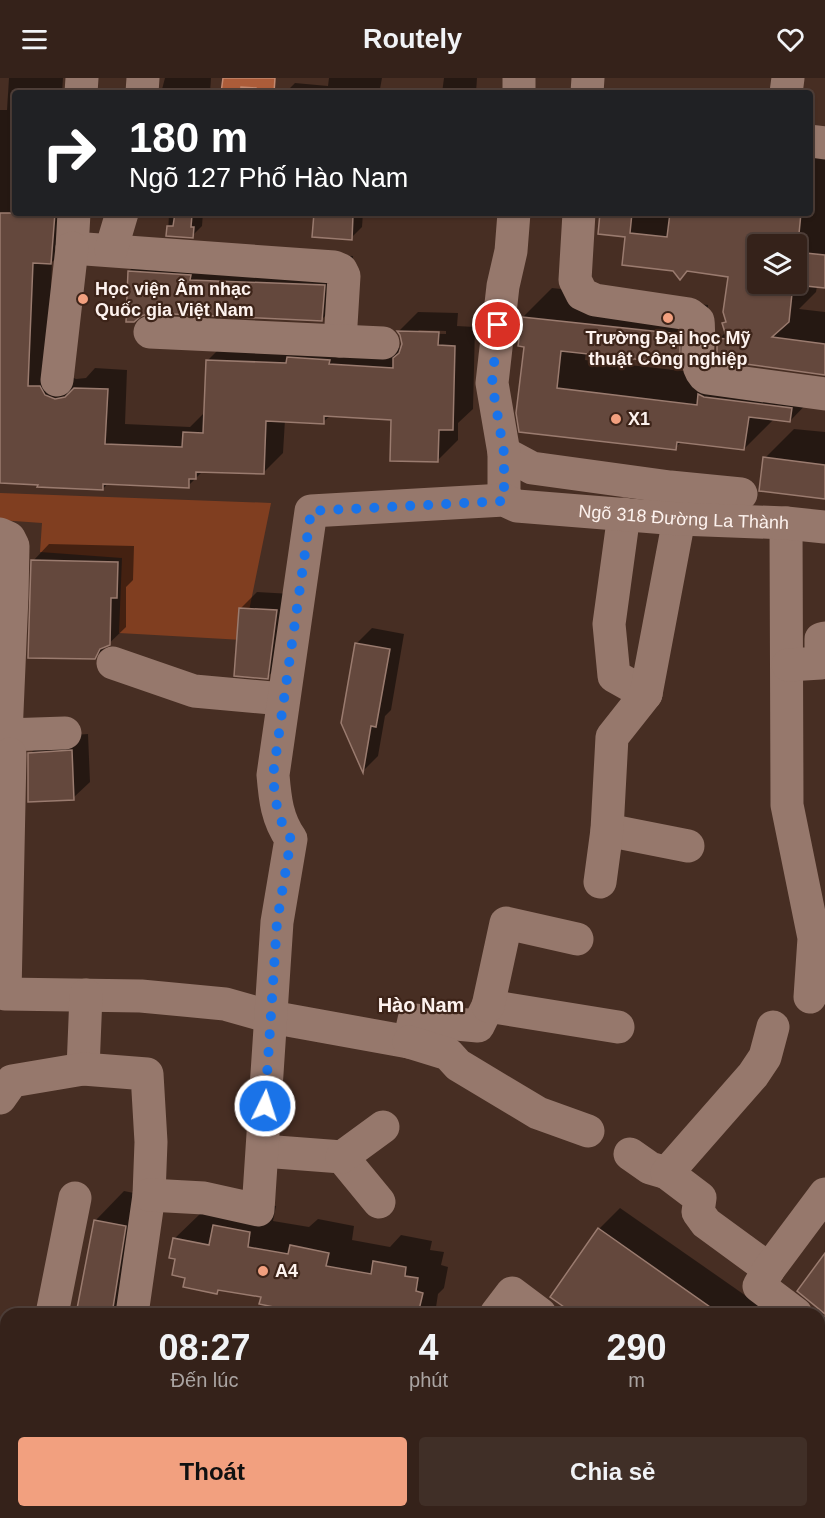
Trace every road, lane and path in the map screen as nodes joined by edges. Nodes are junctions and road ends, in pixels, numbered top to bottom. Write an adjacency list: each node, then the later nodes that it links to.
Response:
1 (74, 216): 5 (lane)
2 (121, 216): 6 (lane)
3 (514, 216): 12 (lane)
4 (579, 216): 11 (lane)
5 (72, 248): 6 (lane); 10 (lane)
6 (111, 250): 8 (lane)
7 (150, 332): 8 (lane)
8 (340, 341): 9 (lane)
9 (383, 343)
10 (57, 380)
11 (825, 394)
12 (504, 453): 13 (lane); 14 (lane)
13 (741, 494)
14 (504, 501): 15 (lane, Ngõ 318 Đường La Thành); 24 (lane, Ngõ 318 Đường La Thành)
15 (624, 514): 16 (lane, Ngõ 318 Đường La Thành); 23 (lane)
16 (679, 519): 17 (lane, Ngõ 318 Đường La Thành); 23 (lane)
17 (786, 523): 18 (lane); 22 (lane, Ngõ 318 Đường La Thành)
18 (825, 526)
19 (0, 534): 26 (lane)
20 (825, 639): 22 (lane)
21 (113, 663): 24 (lane)
22 (788, 664): 33 (lane, Ngõ 318 Đường La Thành)
23 (646, 694): 27 (lane)
24 (283, 699): 35 (lane)
25 (65, 733): 26 (lane)
26 (5, 741): 28 (lane)
27 (607, 830): 29 (lane); 30 (lane)
28 (4, 831): 32 (lane)
29 (688, 846)
30 (600, 882)
31 (577, 939): 34 (lane)
32 (86, 995): 35 (lane); 39 (lane)
33 (810, 997)
34 (488, 1006): 36 (lane); 38 (lane)
35 (271, 1017): 38 (lane); 43 (lane)
36 (618, 1027)
37 (773, 1027): 46 (lane)
38 (409, 1042): 42 (lane)
39 (83, 1069): 40 (lane); 47 (lane)
40 (0, 1098)
41 (382, 1127): 45 (lane)
42 (588, 1131)
43 (262, 1151): 45 (lane); 47 (lane)
44 (630, 1154): 46 (lane)
45 (342, 1157): 50 (lane)
46 (667, 1173): 51 (lane)
47 (149, 1194): 53 (lane)
48 (825, 1194): 51 (lane)
49 (75, 1198): 52 (lane)
50 (379, 1202)
51 (769, 1269): 56 (lane)
52 (53, 1308)
53 (133, 1308)
54 (501, 1308): 55 (lane)
55 (532, 1308)
56 (788, 1308)

